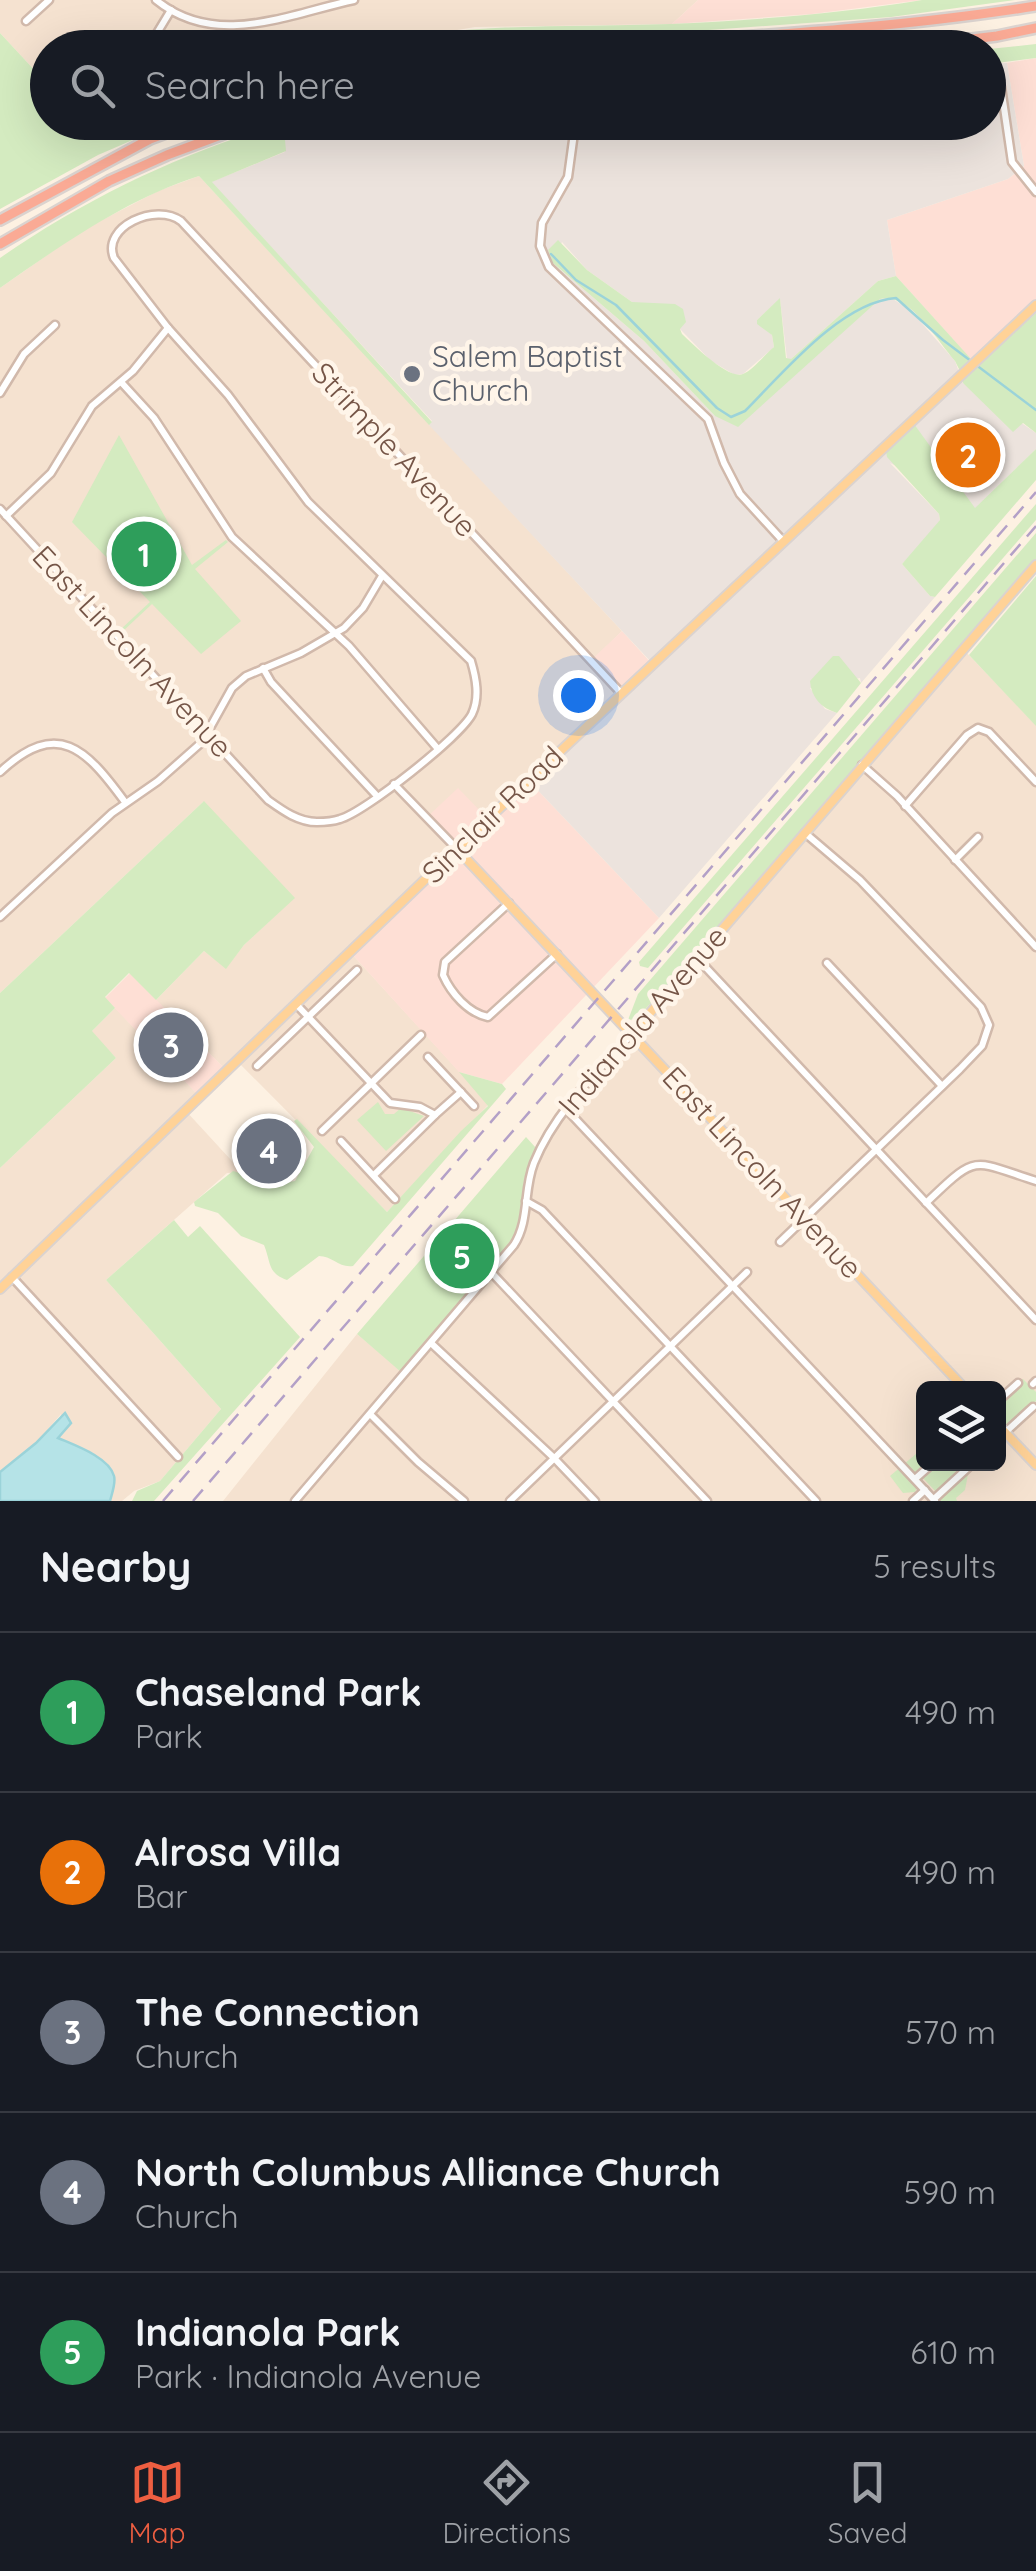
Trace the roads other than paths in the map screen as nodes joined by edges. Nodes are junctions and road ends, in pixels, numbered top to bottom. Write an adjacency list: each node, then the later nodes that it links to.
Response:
1 (49, 0): 6 (street)
2 (156, 0): 5 (street)
3 (354, 0): 5 (street)
4 (1036, 6): 8 (highway)
5 (170, 10): 7 (street)
6 (26, 21)
7 (158, 30)
8 (848, 30)
9 (1036, 32): 10 (highway)
10 (1006, 35)
11 (1006, 116): 15 (street)
12 (148, 140): 16 (highway)
13 (207, 140): 17 (highway)
14 (573, 140): 24 (street)
15 (1036, 192)
16 (0, 220)
17 (0, 244)
18 (1036, 305): 24 (main road, Sinclair Road)
19 (55, 325): 22 (street)
20 (168, 328): 21 (street); 26 (street); 29 (street, Strimple Avenue)
21 (122, 382): 23 (street); 27 (street)
22 (0, 394)
23 (3, 512): 30 (street, East Lincoln Avenue)
24 (783, 541): 29 (main road, Sinclair Road)
25 (1036, 565): 32 (main road, Indianola Avenue)
26 (382, 576): 27 (street); 31 (street)
27 (336, 634): 28 (street); 31 (street)
28 (264, 668): 30 (street); 36 (street)
29 (621, 693): 41 (main road, Sinclair Road)
30 (207, 733): 36 (street, East Lincoln Avenue); 37 (street)
31 (438, 748): 35 (street)
32 (862, 766): 38 (street); 39 (main road, Indianola Avenue)
33 (0, 772): 37 (street)
34 (1036, 782): 38 (street)
35 (394, 784): 36 (street); 41 (street, East Lincoln Avenue)
36 (377, 796)
37 (125, 802): 44 (street)
38 (905, 806): 42 (street)
39 (805, 833): 47 (main road, Indianola Avenue); 57 (street)
40 (978, 838): 42 (street)
41 (456, 849): 43 (main road, East Lincoln Avenue); 50 (main road, Sinclair Road)
42 (954, 860): 45 (street)
43 (509, 903): 46 (main road, East Lincoln Avenue); 46 (street)
44 (0, 918)
45 (1036, 947)
46 (557, 954): 52 (main road, East Lincoln Avenue)
47 (697, 958): 52 (main road, Indianola Avenue); 64 (street)
48 (826, 963): 57 (street)
49 (358, 970): 51 (street)
50 (296, 1004): 51 (street); 74 (main road, Sinclair Road)
51 (308, 1016): 55 (street); 56 (street)
52 (632, 1034): 60 (street, Indianola Avenue); 70 (main road, East Lincoln Avenue)
53 (421, 1035): 56 (street)
54 (428, 1057): 58 (street)
55 (258, 1066)
56 (371, 1083): 61 (street); 62 (street)
57 (942, 1086): 64 (street)
58 (461, 1092): 59 (street); 61 (street)
59 (474, 1106)
60 (566, 1109): 68 (street, Indianola Avenue); 75 (street)
61 (436, 1115): 65 (street)
62 (322, 1131)
63 (341, 1141): 65 (street)
64 (875, 1149): 69 (street); 70 (street)
65 (374, 1175): 67 (street)
66 (1036, 1181): 69 (street)
67 (395, 1199)
68 (526, 1201): 72 (street, Indianola Avenue); 79 (street)
69 (926, 1204): 77 (street)
70 (804, 1218): 71 (street); 80 (main road, East Lincoln Avenue)
71 (780, 1242)
72 (492, 1272): 78 (street, Indianola Avenue); 83 (street)
73 (748, 1272): 75 (street)
74 (12, 1277): 76 (main road, Sinclair Road); 88 (street)
75 (733, 1286): 79 (street); 93 (street)
76 (0, 1290)
77 (1036, 1320)
78 (432, 1344): 85 (street, Indianola Avenue); 89 (street)
79 (670, 1346): 83 (street); 101 (street)
80 (957, 1381)
81 (1018, 1383): 82 (street)
82 (1006, 1394)
83 (613, 1402): 89 (street); 100 (street)
84 (1033, 1406): 86 (street)
85 (370, 1414): 95 (street, Indianola Avenue); 97 (street)
86 (1006, 1428)
87 (1006, 1437): 90 (main road)
88 (178, 1457)
89 (554, 1458): 98 (street); 99 (street)
90 (1036, 1465)
91 (925, 1471): 93 (street)
92 (965, 1471): 96 (street)
93 (915, 1480): 94 (street)
94 (925, 1490): 96 (street); 102 (street)
95 (300, 1499)
96 (934, 1500)
97 (464, 1501)
98 (510, 1501)
99 (595, 1501)
100 (707, 1501)
101 (816, 1501)
102 (913, 1501)

